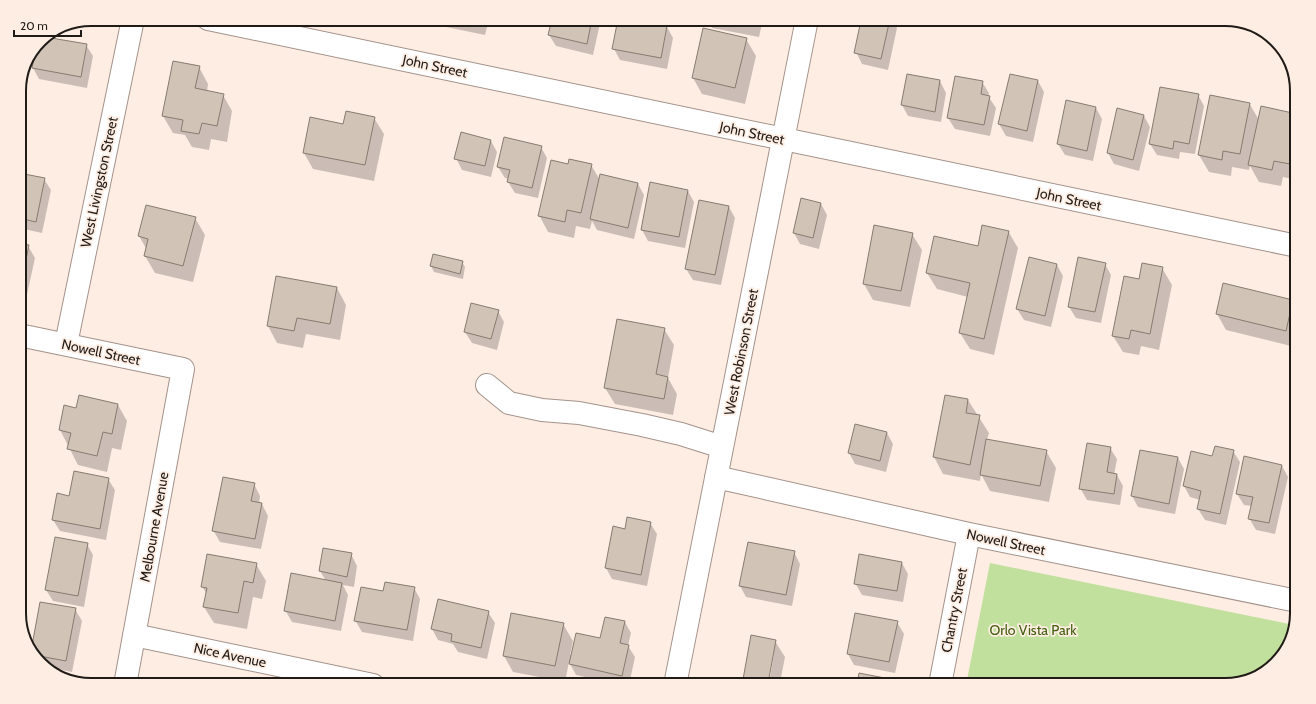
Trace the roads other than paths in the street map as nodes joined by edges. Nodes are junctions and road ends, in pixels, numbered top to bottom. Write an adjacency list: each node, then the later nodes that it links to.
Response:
1 (132, 26): 7 (street, West Livingston Street)
2 (242, 26): 4 (street, John Street)
3 (806, 26): 4 (street, West Robinson Street)
4 (784, 139): 5 (street, John Street); 10 (street, West Robinson Street)
5 (1290, 245)
6 (26, 336): 7 (street, Nowell Street)
7 (66, 344): 8 (street, Nowell Street)
8 (182, 369): 14 (street, Melbourne Avenue)
9 (486, 385): 10 (street)
10 (722, 447): 11 (street, West Robinson Street)
11 (716, 477): 12 (street, Nowell Street); 17 (street, West Robinson Street)
12 (969, 534): 13 (street, Nowell Street); 18 (street, Chantry Street)
13 (1290, 600)
14 (134, 635): 15 (street, Melbourne Avenue); 16 (street, Nice Avenue)
15 (126, 678)
16 (340, 678)
17 (676, 678)
18 (941, 678)

